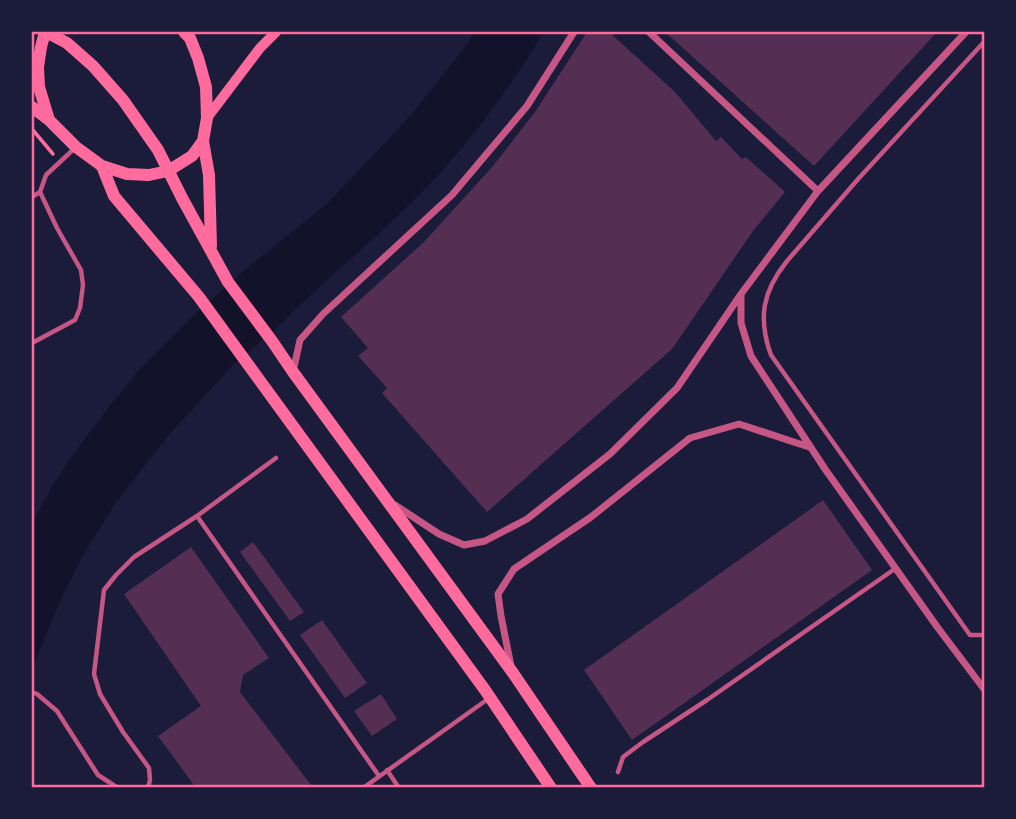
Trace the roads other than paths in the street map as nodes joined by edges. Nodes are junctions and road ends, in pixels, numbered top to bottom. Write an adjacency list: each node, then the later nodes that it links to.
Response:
1 (46, 32): 10 (main road); 14 (main road)
2 (184, 32): 9 (main road)
3 (275, 32): 9 (main road)
4 (574, 32): 21 (street)
5 (649, 32): 15 (street)
6 (966, 32): 15 (street)
7 (985, 42): 27 (lane)
8 (32, 107): 10 (main road)
9 (207, 118): 11 (main road)
10 (49, 120): 12 (main road)
11 (203, 141): 14 (main road); 18 (main road)
12 (76, 147): 13 (main road); 16 (lane)
13 (102, 166): 14 (main road); 31 (main road)
14 (168, 171): 18 (main road)
15 (818, 191): 19 (street)
16 (40, 192): 17 (lane); 20 (lane)
17 (32, 197)
18 (211, 250): 21 (main road)
19 (741, 294): 22 (street); 24 (street)
20 (32, 342)
21 (293, 372): 24 (main road)
22 (810, 447): 26 (street); 28 (street)
23 (276, 458): 25 (lane)
24 (385, 499): 28 (main road)
25 (197, 516): 34 (lane); 36 (lane)
26 (896, 568): 29 (street); 33 (lane)
27 (985, 635)
28 (513, 673): 40 (main road)
29 (985, 688)
30 (34, 693): 35 (lane)
31 (490, 697): 32 (lane); 39 (main road)
32 (387, 770): 34 (lane); 38 (lane)
33 (618, 772)
34 (379, 776): 37 (lane)
35 (118, 788)
36 (148, 788)
37 (363, 788)
38 (399, 788)
39 (551, 788)
40 (592, 788)

